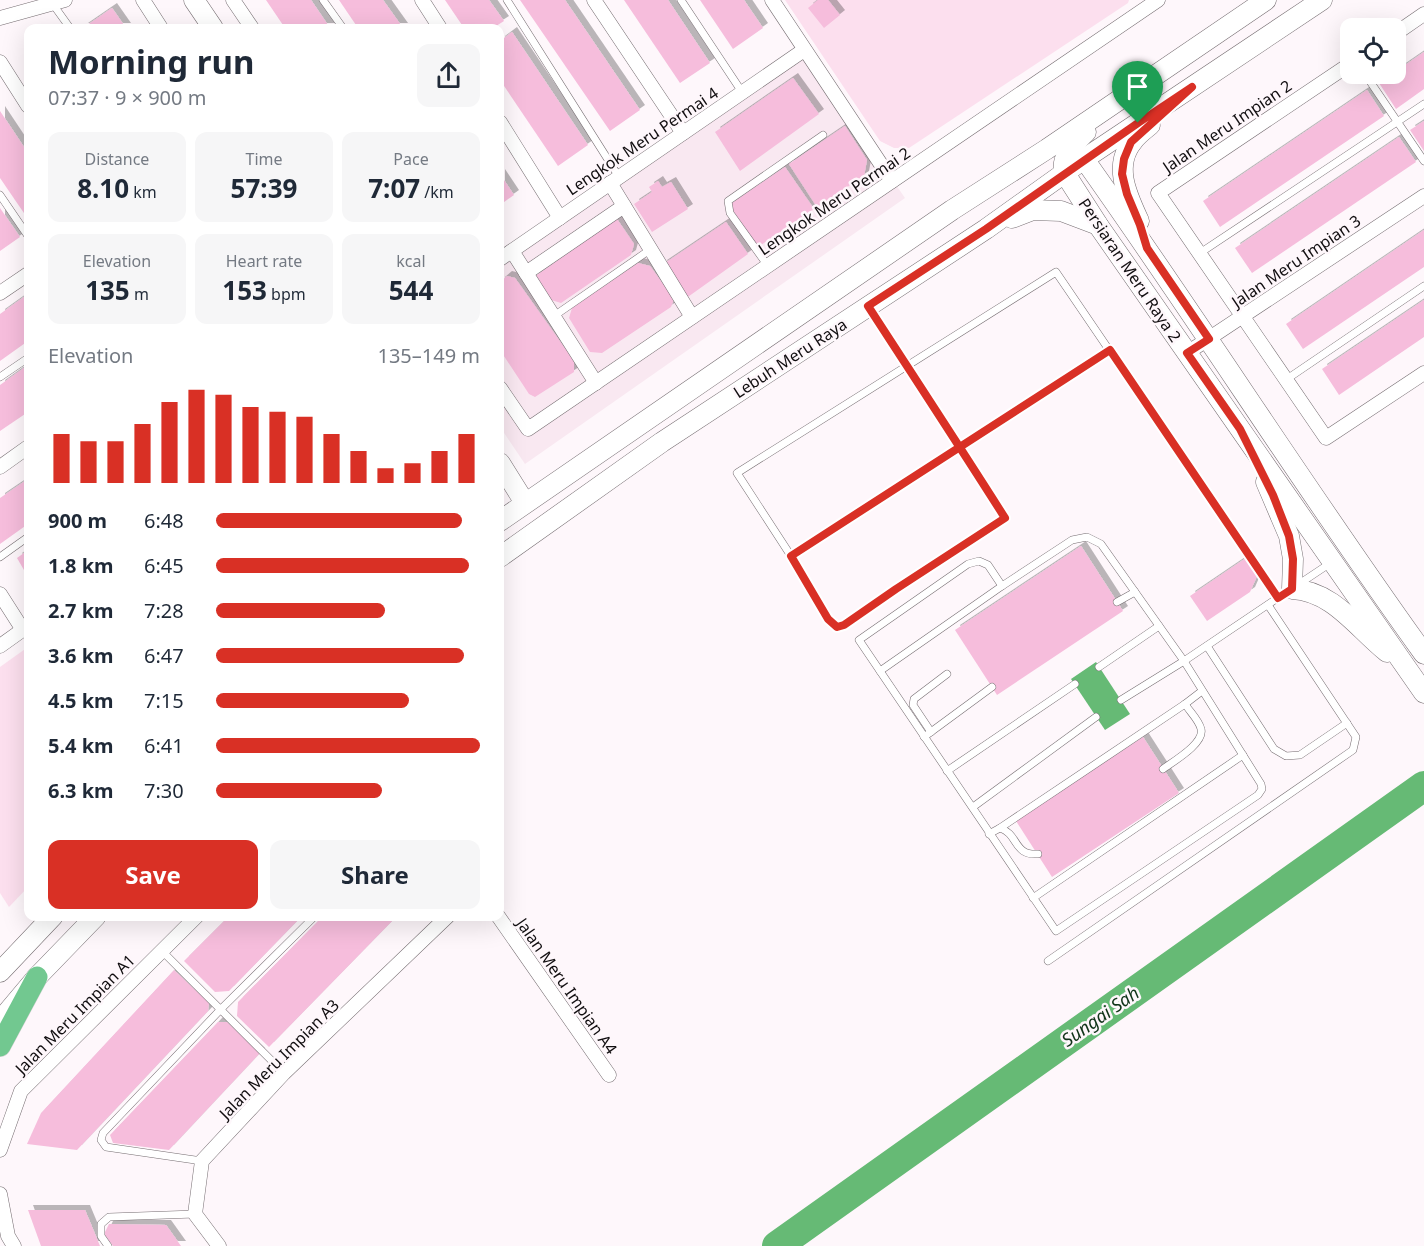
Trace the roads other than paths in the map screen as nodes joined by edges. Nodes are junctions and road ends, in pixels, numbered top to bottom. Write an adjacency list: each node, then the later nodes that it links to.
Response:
1 (143, 0): 17 (street)
2 (194, 0): 18 (main road)
3 (232, 0): 19 (street)
4 (323, 0): 20 (lane)
5 (422, 0): 21 (street)
6 (507, 0): 38 (lane)
7 (594, 0): 34 (street)
8 (681, 0): 28 (lane)
9 (772, 0): 23 (street)
10 (1266, 0): 29 (main road, Lebuh Meru Raya)
11 (1322, 0): 27 (main road, Lebuh Meru Raya)
12 (57, 1): 15 (street); 16 (lane)
13 (1154, 1): 39 (street, Lengkok Meru Permai 2)
14 (1424, 14): 22 (street)
15 (0, 18)
16 (68, 24)
17 (158, 24)
18 (210, 24)
19 (249, 24)
20 (340, 24)
21 (437, 24)
22 (1406, 26)
23 (804, 50): 28 (street, Lengkok Meru Permai 4); 39 (street)
24 (0, 62): 30 (street)
25 (1340, 71): 50 (street, Jalan Meru Impian 2)
26 (1372, 84): 32 (lane)
27 (1192, 87): 37 (main road, Lebuh Meru Raya); 48 (main road)
28 (742, 92): 34 (street, Lengkok Meru Permai 4)
29 (1128, 94): 37 (main road); 43 (main road, Lebuh Meru Raya)
30 (24, 100)
31 (1424, 104): 32 (lane)
32 (1398, 121): 36 (lane); 50 (lane)
33 (504, 128): 44 (street)
34 (683, 133): 38 (street, Lengkok Meru Permai 4)
35 (823, 135): 53 (lane)
36 (1424, 161)
37 (1072, 162): 43 (main road); 45 (main road, Persiaran Meru Raya 2); 46 (main road, Lebuh Meru Raya); 48 (main road, Persiaran Meru Raya 2)
38 (615, 180): 42 (street); 44 (street, Lengkok Meru Permai 4)
39 (891, 181): 53 (street, Lengkok Meru Permai 2)
40 (0, 195): 47 (lane)
41 (1424, 196): 59 (street, Jalan Meru Impian 3)
42 (624, 206): 49 (street); 54 (street)
43 (952, 210): 78 (main road, Lebuh Meru Raya)
44 (560, 218): 51 (street, Lengkok Meru Permai 4)
45 (1098, 225): 46 (main road); 64 (main road, Persiaran Meru Raya 2)
46 (986, 229): 58 (main road, Lebuh Meru Raya)
47 (24, 230)
48 (1147, 248): 62 (main road, Persiaran Meru Raya 2)
49 (651, 249): 60 (lane); 61 (street)
50 (1200, 253): 59 (street, Jalan Meru Impian 2)
51 (504, 255)
52 (504, 257): 54 (street)
53 (768, 266): 61 (street, Lengkok Meru Permai 2)
54 (526, 273): 60 (street)
55 (24, 277): 57 (street)
56 (1424, 286): 69 (lane)
57 (0, 293)
58 (868, 306): 66 (lane); 81 (main road, Lebuh Meru Raya)
59 (1243, 315): 62 (street, Jalan Meru Impian 3); 69 (street, Jalan Meru Impian 2)
60 (554, 316): 70 (street)
61 (692, 317): 70 (street, Lengkok Meru Permai 2)
62 (1209, 339): 64 (street, Jalan Meru Impian 3); 74 (main road, Persiaran Meru Raya 2)
63 (1110, 350): 66 (lane); 73 (lane); 87 (lane)
64 (1187, 353): 72 (main road, Persiaran Meru Raya 2)
65 (24, 361): 68 (lane)
66 (907, 366): 73 (lane); 82 (lane)
67 (1424, 373): 69 (street, Jalan Meru Impian 2)
68 (0, 377)
69 (1287, 379)
70 (596, 383): 71 (street, Lengkok Meru Permai 2)
71 (504, 394)
72 (1240, 429): 84 (main road, Persiaran Meru Raya 2); 87 (main road)
73 (959, 446): 82 (lane); 82 (lane)
74 (1281, 449): 84 (main road); 94 (main road, Persiaran Meru Raya 2)
75 (24, 450): 76 (street)
76 (0, 467)
77 (504, 469): 78 (main road)
78 (525, 503): 79 (main road, Lebuh Meru Raya)
79 (504, 518)
80 (24, 540): 83 (lane)
81 (504, 554)
82 (791, 556)
83 (0, 557)
84 (1332, 562): 87 (lane); 94 (main road); 100 (main road, Persiaran Meru Raya 2)
85 (1002, 586): 86 (lane); 101 (lane); 101 (lane)
86 (1134, 592): 89 (lane); 92 (lane)
87 (1285, 593): 90 (lane); 100 (main road)
88 (0, 594): 91 (street)
89 (1117, 602)
90 (1268, 605): 96 (lane); 110 (lane)
91 (24, 625)
92 (1159, 626): 98 (lane); 99 (lane)
93 (24, 629): 95 (street)
94 (1408, 632): 97 (main road, Persiaran Meru Raya 2)
95 (0, 646)
96 (1207, 646): 98 (lane); 110 (lane)
97 (1424, 654)
98 (1184, 661): 105 (lane); 107 (lane)
99 (1099, 667)
100 (1407, 669): 106 (main road, Persiaran Meru Raya 2)
101 (880, 671): 111 (lane)
102 (947, 674): 111 (lane)
103 (1075, 684): 114 (lane)
104 (992, 687): 111 (lane)
105 (1202, 691): 108 (lane); 112 (lane)
106 (1423, 691)
107 (1121, 700)
108 (1185, 704): 113 (lane); 116 (lane)
109 (1096, 717): 115 (lane)
110 (1347, 723): 127 (lane)
111 (928, 735): 114 (lane)
112 (1243, 755): 119 (lane); 119 (lane)
113 (1163, 769)
114 (947, 771): 115 (lane)
115 (973, 807): 117 (lane)
116 (1000, 828): 117 (lane); 118 (lane)
117 (989, 834): 119 (lane)
118 (1038, 854)
119 (1033, 898)
120 (48, 921): 128 (main road)
121 (91, 921): 129 (main road)
122 (192, 921): 126 (street, Jalan Meru Impian A1)
123 (310, 921): 130 (lane)
124 (443, 921): 133 (street, Jalan Meru Impian A3)
125 (501, 921): 134 (street, Jalan Meru Impian A4)
126 (162, 951): 130 (lane); 135 (street, Jalan Meru Impian A1)
127 (1048, 961)
128 (0, 972)
129 (37, 977): 131 (main road); 132 (main road)
130 (221, 1009): 133 (lane); 136 (lane)
131 (0, 1021)
132 (0, 1046)
133 (284, 1073): 136 (street, Jalan Meru Impian A3)
134 (609, 1075)
135 (0, 1150)
136 (202, 1161): 138 (street)
137 (0, 1194): 139 (street)
138 (195, 1214): 140 (lane); 141 (street)
139 (14, 1246)
140 (108, 1246)
141 (219, 1246)

